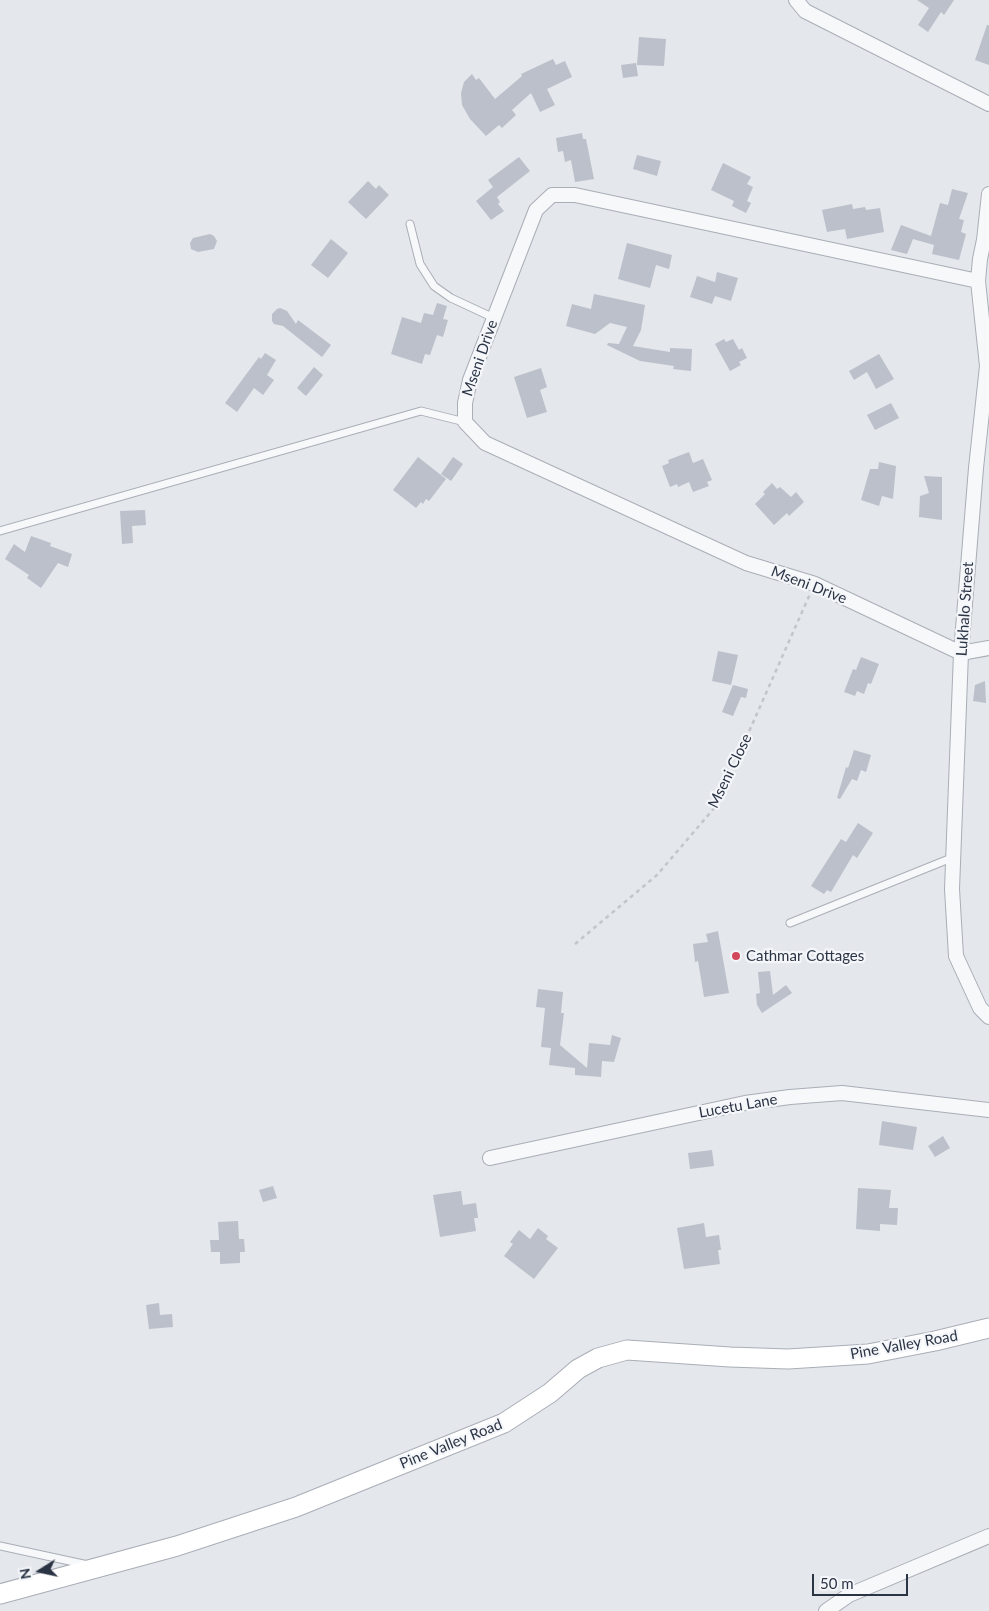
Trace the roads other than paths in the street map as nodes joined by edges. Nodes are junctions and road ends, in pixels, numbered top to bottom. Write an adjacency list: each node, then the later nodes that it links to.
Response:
1 (796, 0): 2 (street)
2 (989, 104)
3 (989, 194): 5 (street, Lukhalo Street)
4 (410, 224): 6 (lane)
5 (978, 281): 6 (street, Mseni Drive); 10 (street, Lukhalo Street)
6 (494, 318): 7 (street, Mseni Drive)
7 (465, 422): 8 (lane); 10 (street, Mseni Drive)
8 (0, 531)
9 (989, 648): 10 (street)
10 (961, 653): 11 (street, Lukhalo Street)
11 (954, 857): 12 (lane); 13 (street, Lukhalo Street)
12 (790, 923)
13 (989, 1017)
14 (989, 1110): 15 (street, Lucetu Lane)
15 (490, 1158)
16 (989, 1328): 19 (main road, Pine Valley Road)
17 (989, 1536): 21 (street)
18 (0, 1546): 19 (lane)
19 (100, 1568): 20 (main road, Pine Valley Road)
20 (0, 1594)
21 (826, 1611)

